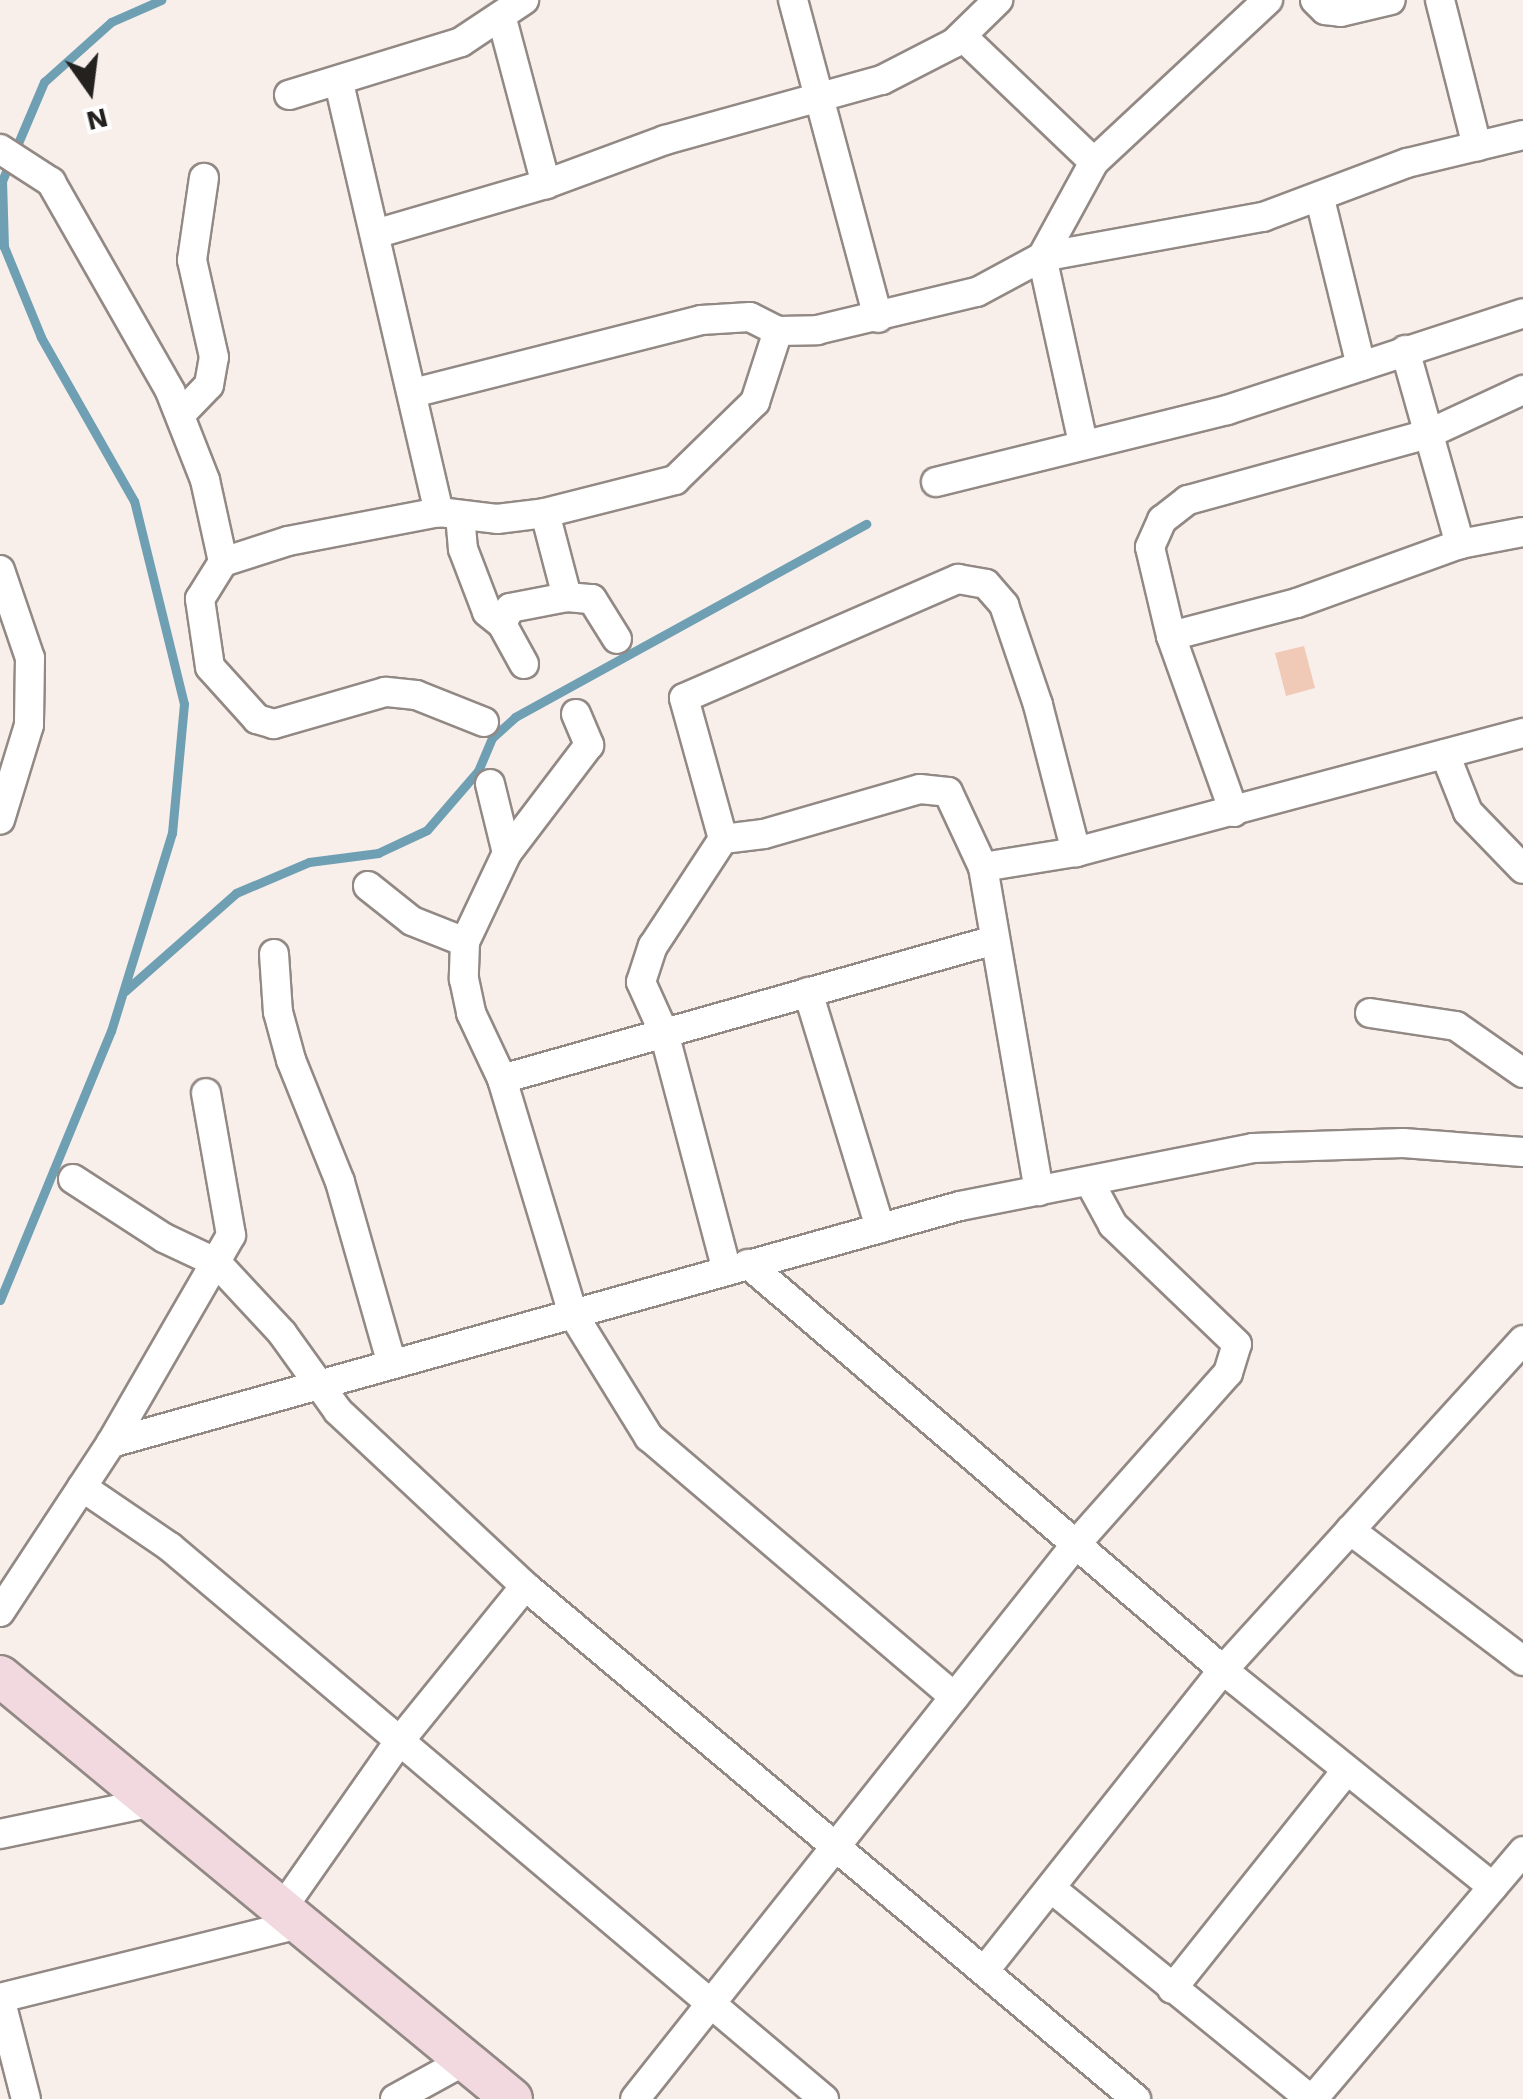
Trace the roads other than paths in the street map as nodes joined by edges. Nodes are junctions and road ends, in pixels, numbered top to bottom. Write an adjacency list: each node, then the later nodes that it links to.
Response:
1 (524, 0): 8 (street)
2 (793, 0): 12 (street)
3 (998, 0): 9 (street)
4 (1268, 0): 16 (street)
5 (1314, 0): 6 (street)
6 (1391, 0)
7 (1440, 0): 14 (street)
8 (502, 19): 10 (street); 18 (street)
9 (962, 36): 12 (street); 16 (street)
10 (339, 83): 11 (street); 20 (street)
11 (289, 94)
12 (819, 94): 18 (street); 23 (street)
13 (1523, 135): 14 (street)
14 (1477, 146): 19 (street)
15 (0, 149): 29 (street)
16 (1094, 162): 21 (street)
17 (204, 178): 29 (street)
18 (546, 184): 20 (street)
19 (1320, 199): 21 (street); 26 (street)
20 (375, 234): 28 (street)
21 (1042, 257): 23 (street); 31 (street)
22 (1523, 313): 25 (street)
23 (878, 318): 24 (street)
24 (778, 331): 28 (street); 33 (street)
25 (1404, 350): 26 (street); 30 (street)
26 (1361, 366): 31 (street)
27 (1523, 390): 30 (street)
28 (412, 393): 34 (street)
29 (181, 414): 37 (street)
30 (1428, 434): 36 (street); 41 (street)
31 (1083, 443): 32 (street)
32 (936, 482)
33 (545, 512): 34 (street); 39 (street)
34 (450, 514): 37 (street); 40 (street)
35 (1523, 532): 36 (street)
36 (1460, 544): 41 (street)
37 (223, 562): 45 (street)
38 (0, 570): 50 (street)
39 (567, 597): 40 (street); 42 (street)
40 (502, 624): 43 (street)
41 (1171, 636): 49 (street)
42 (617, 639)
43 (524, 664)
44 (576, 714): 52 (street)
45 (484, 722)
46 (1523, 732): 47 (street)
47 (1445, 754): 49 (street); 55 (street)
48 (490, 784): 52 (street)
49 (1234, 812): 53 (street)
50 (0, 820)
51 (723, 838): 53 (street); 54 (street); 62 (street)
52 (507, 852): 58 (street)
53 (1076, 852): 54 (street)
54 (983, 868): 57 (street)
55 (1523, 870)
56 (368, 886): 58 (street)
57 (991, 941): 60 (street); 69 (street)
58 (465, 942): 64 (street)
59 (274, 954): 75 (street)
60 (808, 992): 62 (street); 70 (street)
61 (1370, 1014): 63 (street)
62 (664, 1032): 64 (street); 72 (street)
63 (1523, 1072)
64 (502, 1079): 73 (street)
65 (206, 1092): 71 (street)
66 (1523, 1152): 68 (street)
67 (73, 1179): 71 (street)
68 (1090, 1181): 69 (street); 80 (street)
69 (1039, 1190): 70 (street)
70 (880, 1228): 72 (street)
71 (217, 1263): 76 (street); 77 (street)
72 (738, 1268): 73 (street); 80 (street)
73 (573, 1314): 75 (street); 86 (street)
74 (1523, 1340): 79 (street)
75 (392, 1364): 76 (street)
76 (319, 1385): 77 (street); 81 (street)
77 (111, 1443): 78 (street)
78 (82, 1487): 82 (street); 87 (street)
79 (1350, 1530): 83 (street); 84 (street)
80 (1076, 1544): 84 (street); 86 (street)
81 (525, 1586): 87 (street); 91 (street)
82 (0, 1612)
83 (1518, 1646)
84 (1224, 1670): 88 (street); 94 (street)
85 (0, 1676): 89 (street)
86 (954, 1696): 91 (street)
87 (398, 1743): 95 (street); 99 (street)
88 (1347, 1770): 93 (street); 97 (street)
89 (149, 1802): 90 (street); 95 (street)
90 (0, 1834)
91 (836, 1845): 96 (street); 99 (street)
92 (1523, 1852): 93 (street)
93 (1493, 1887): 107 (street)
94 (1052, 1889): 96 (street); 97 (street)
95 (286, 1919): 98 (street); 100 (street)
96 (985, 1970): 106 (street)
97 (1172, 1989): 107 (street)
98 (0, 1998): 101 (street)
99 (710, 2003): 104 (street); 105 (street)
100 (464, 2060): 102 (street); 103 (street)
101 (26, 2099)
102 (395, 2099)
103 (512, 2099)
104 (635, 2099)
105 (824, 2099)
106 (1136, 2099)
107 (1311, 2099)

